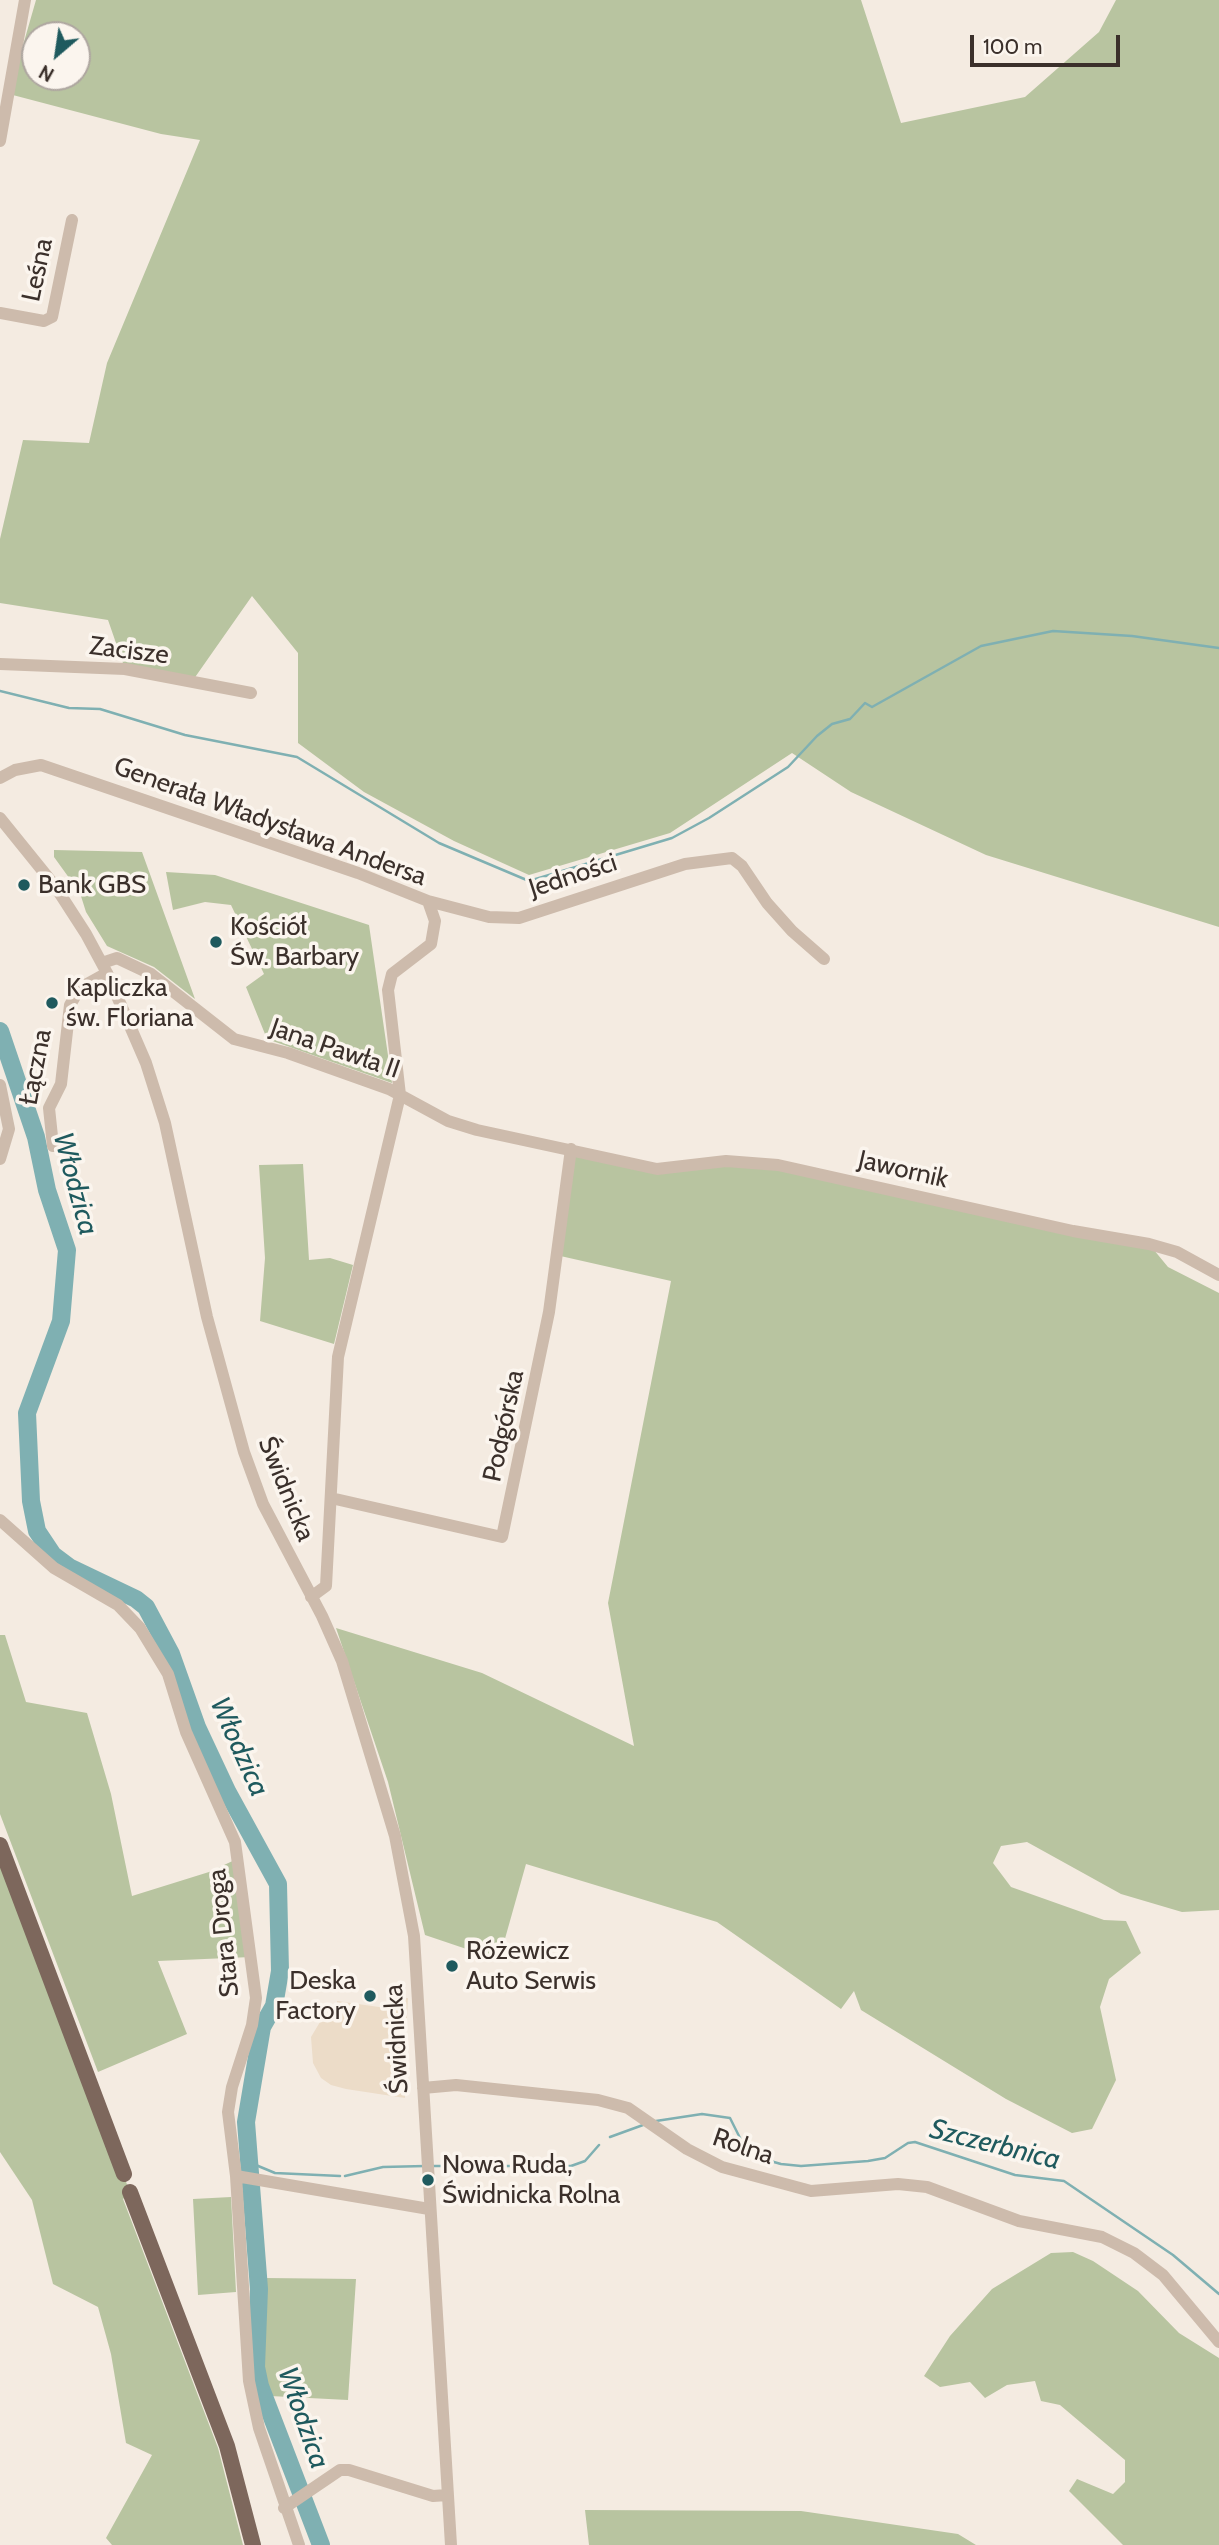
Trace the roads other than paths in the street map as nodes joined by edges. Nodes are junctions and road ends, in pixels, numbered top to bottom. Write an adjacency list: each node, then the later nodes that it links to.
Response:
1 (26, 0): 2 (street)
2 (0, 141)
3 (72, 220): 4 (street, Leśna)
4 (0, 313)
5 (0, 664): 6 (street, Zacisze)
6 (251, 693)
7 (0, 778): 9 (street, Generała Władysława Andersa)
8 (0, 818): 11 (street, Świdnicka)
9 (428, 901): 10 (street, Jedności); 13 (street, Generała Władysława Andersa)
10 (824, 958)
11 (104, 968): 13 (street, Jana Pawła II); 14 (street, Łączna); 20 (street, Świdnicka)
12 (0, 1085): 16 (street)
13 (400, 1095): 15 (street, Jana Pawła II); 18 (street, Generała Władysława Andersa)
14 (53, 1146)
15 (571, 1149): 17 (street, Jawornik); 18 (street, Podgórska)
16 (0, 1159)
17 (1219, 1275)
18 (331, 1498): 20 (street, Generała Władysława Andersa)
19 (0, 1520): 24 (street, Stara Droga)
20 (311, 1597): 22 (street, Świdnicka)
21 (0, 1845): 23 (main road)
22 (423, 2088): 26 (street, Świdnicka); 27 (street, Rolna)
23 (124, 2174)
24 (239, 2176): 26 (street); 29 (street, Stara Droga)
25 (130, 2192): 30 (main road)
26 (429, 2209): 28 (street, Świdnicka)
27 (1219, 2342)
28 (447, 2495): 29 (street); 32 (street, Świdnicka)
29 (286, 2506): 31 (street, Stara Droga)
30 (253, 2545)
31 (299, 2545)
32 (451, 2545)

